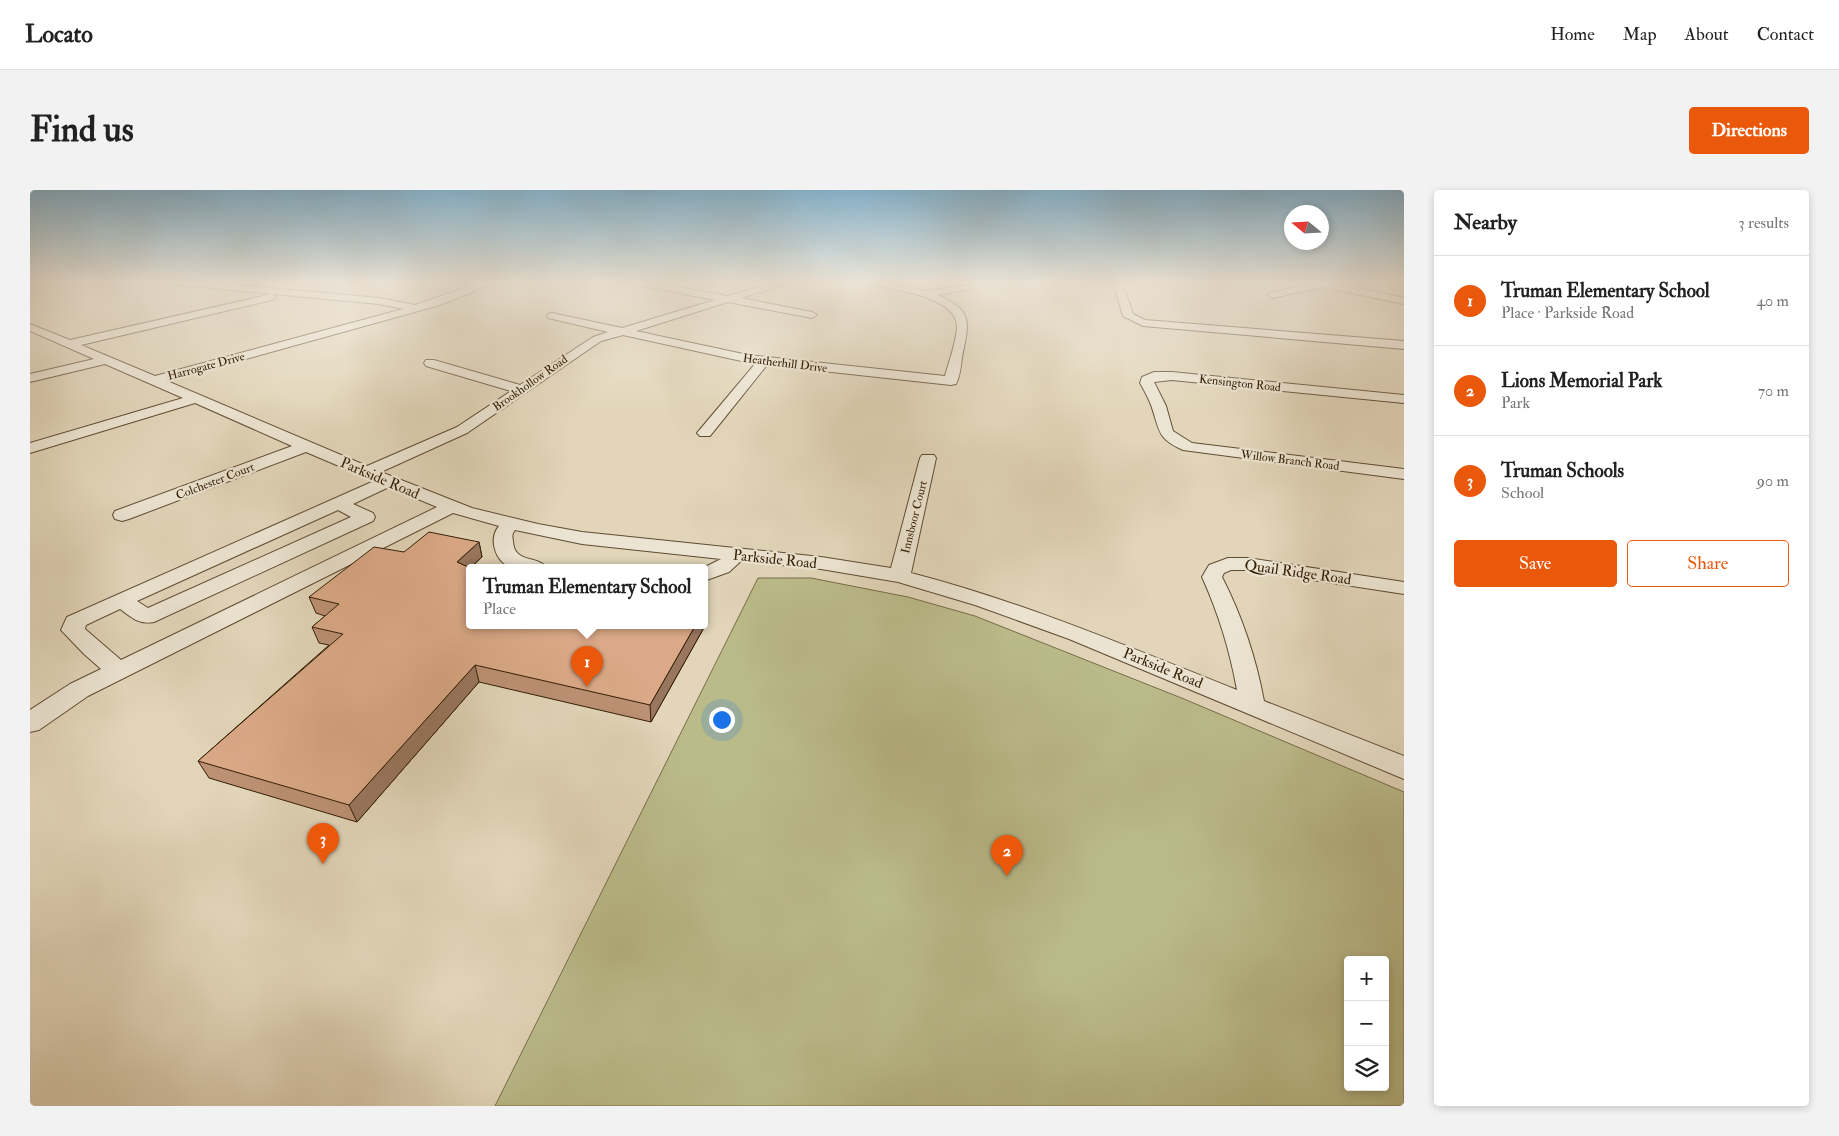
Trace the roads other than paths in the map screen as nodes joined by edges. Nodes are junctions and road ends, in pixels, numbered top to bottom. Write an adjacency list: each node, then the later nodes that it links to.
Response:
1 (150, 325): 9 (street)
2 (356, 325): 15 (street, Harrogate Drive)
3 (592, 325): 8 (street, Heatherhill Drive)
4 (641, 325): 8 (street, Brookhollow Road)
5 (962, 325): 12 (street, Heatherhill Drive)
6 (1154, 325): 10 (street)
7 (30, 328): 9 (street, Parkside Road)
8 (620, 331): 12 (street, Heatherhill Drive); 16 (street, Brookhollow Road)
9 (69, 344): 11 (street, Parkside Road)
10 (1404, 345)
11 (105, 360): 14 (street); 15 (street, Parkside Road)
12 (764, 361): 19 (street)
13 (430, 363): 16 (street)
14 (30, 378)
15 (153, 381): 17 (street, Parkside Road)
16 (521, 389): 24 (street, Brookhollow Road)
17 (195, 399): 21 (street, Parkside Road); 22 (street, Harrogate Drive)
18 (1404, 399): 20 (street, Kensington Road)
19 (705, 433)
20 (1176, 442): 25 (street, Willow Branch Road)
21 (307, 446): 24 (street, Parkside Road); 29 (street, Colchester Court)
22 (30, 448)
23 (928, 458): 34 (street, Innsboor Court)
24 (367, 472): 26 (street, Parkside Road)
25 (1404, 474)
26 (389, 482): 27 (street); 28 (street, Parkside Road)
27 (338, 504): 36 (street); 36 (street)
28 (452, 507): 30 (street, Parkside Road); 37 (street)
29 (122, 515)
30 (510, 524): 31 (street, Parkside Road); 32 (street)
31 (735, 554): 33 (street); 34 (street, Parkside Road)
32 (520, 564)
33 (708, 574)
34 (900, 576): 38 (street, Parkside Road)
35 (1404, 588): 38 (street, Quail Ridge Road)
36 (122, 600): 37 (street)
37 (118, 671): 39 (street)
38 (1252, 704): 40 (street, Parkside Road)
39 (30, 723)
40 (1404, 768)

